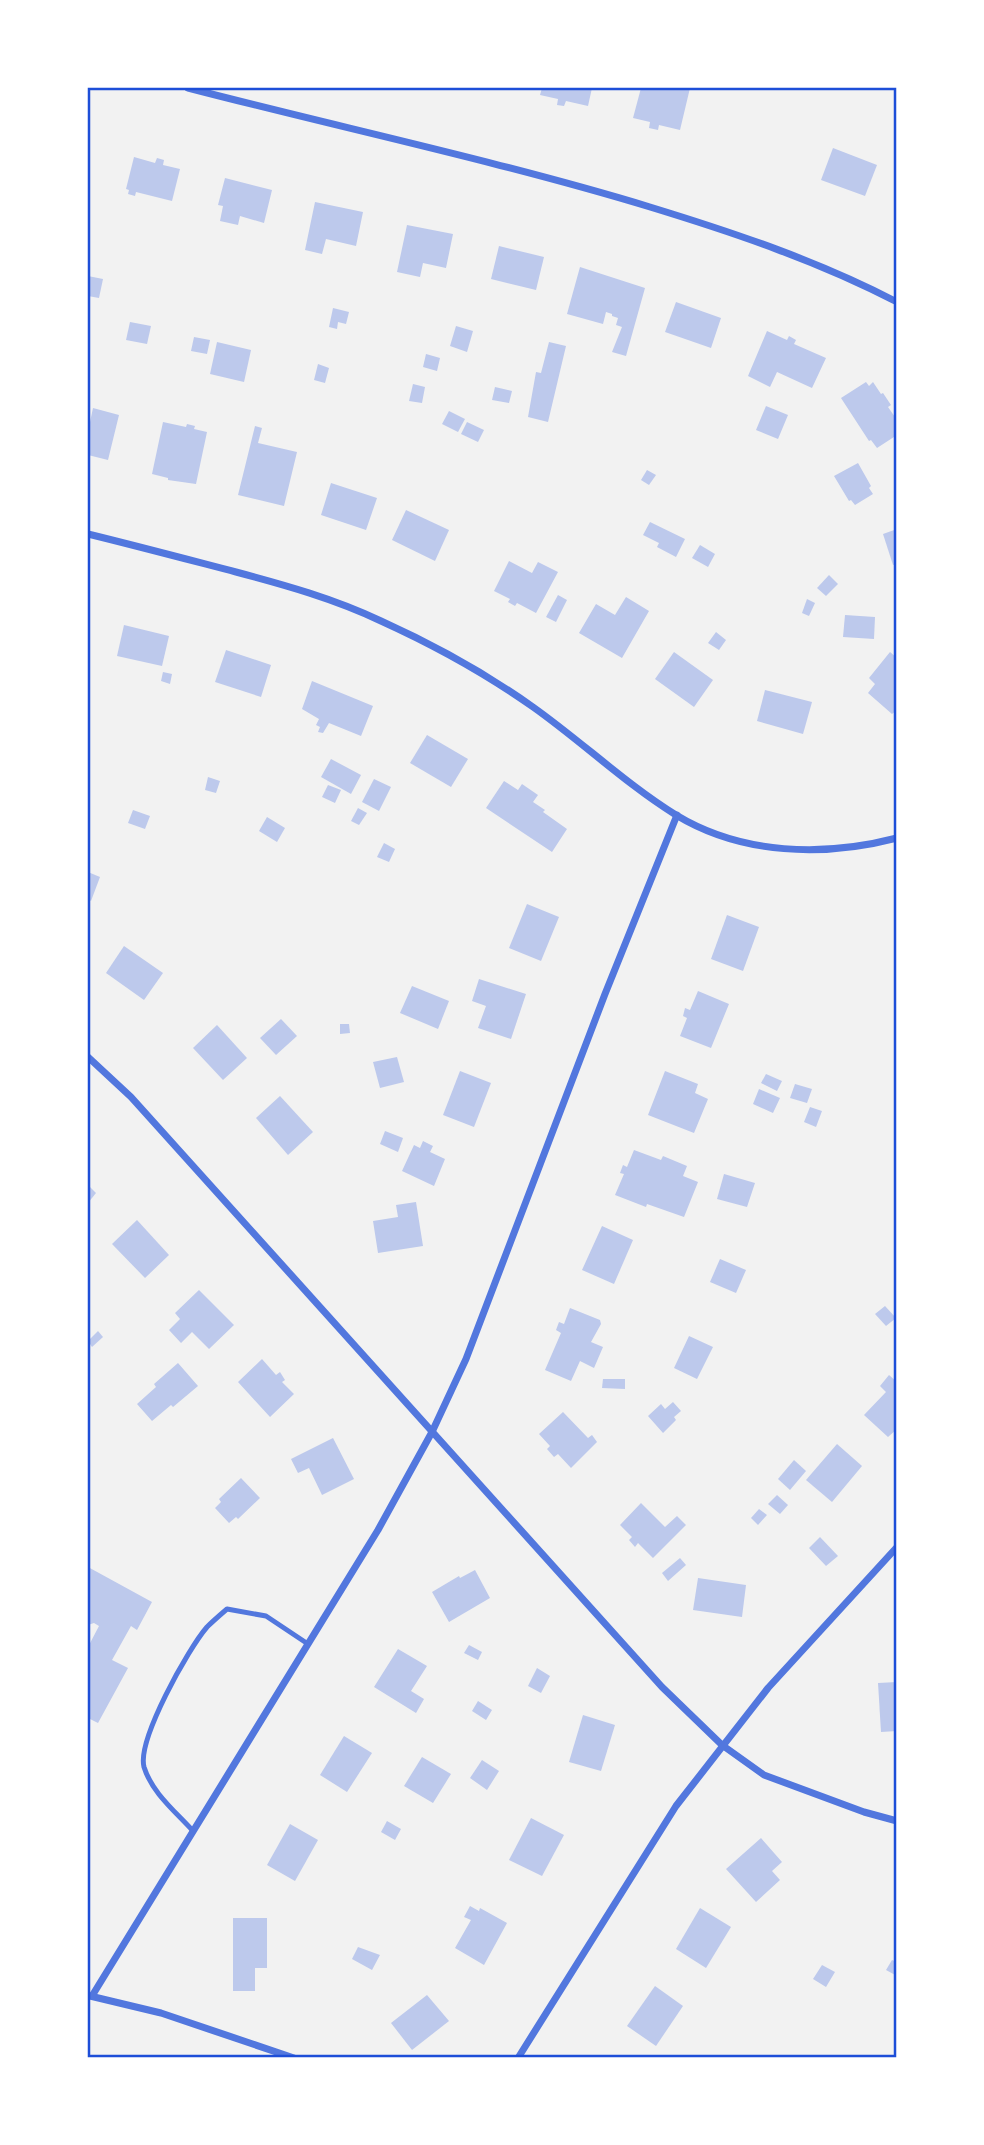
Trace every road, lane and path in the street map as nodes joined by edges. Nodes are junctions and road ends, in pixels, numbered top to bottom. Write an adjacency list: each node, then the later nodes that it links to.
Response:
1 (188, 88): 2 (street)
2 (897, 302)
3 (88, 534): 4 (street)
4 (677, 815): 5 (street); 7 (street)
5 (897, 838)
6 (88, 1057): 7 (street)
7 (432, 1432): 9 (street); 10 (street)
8 (897, 1547): 10 (street)
9 (308, 1644): 12 (street); 12 (lane)
10 (723, 1745): 11 (street); 15 (street)
11 (897, 1821)
12 (193, 1831): 13 (street)
13 (90, 1996): 14 (street)
14 (294, 2057)
15 (518, 2057)

